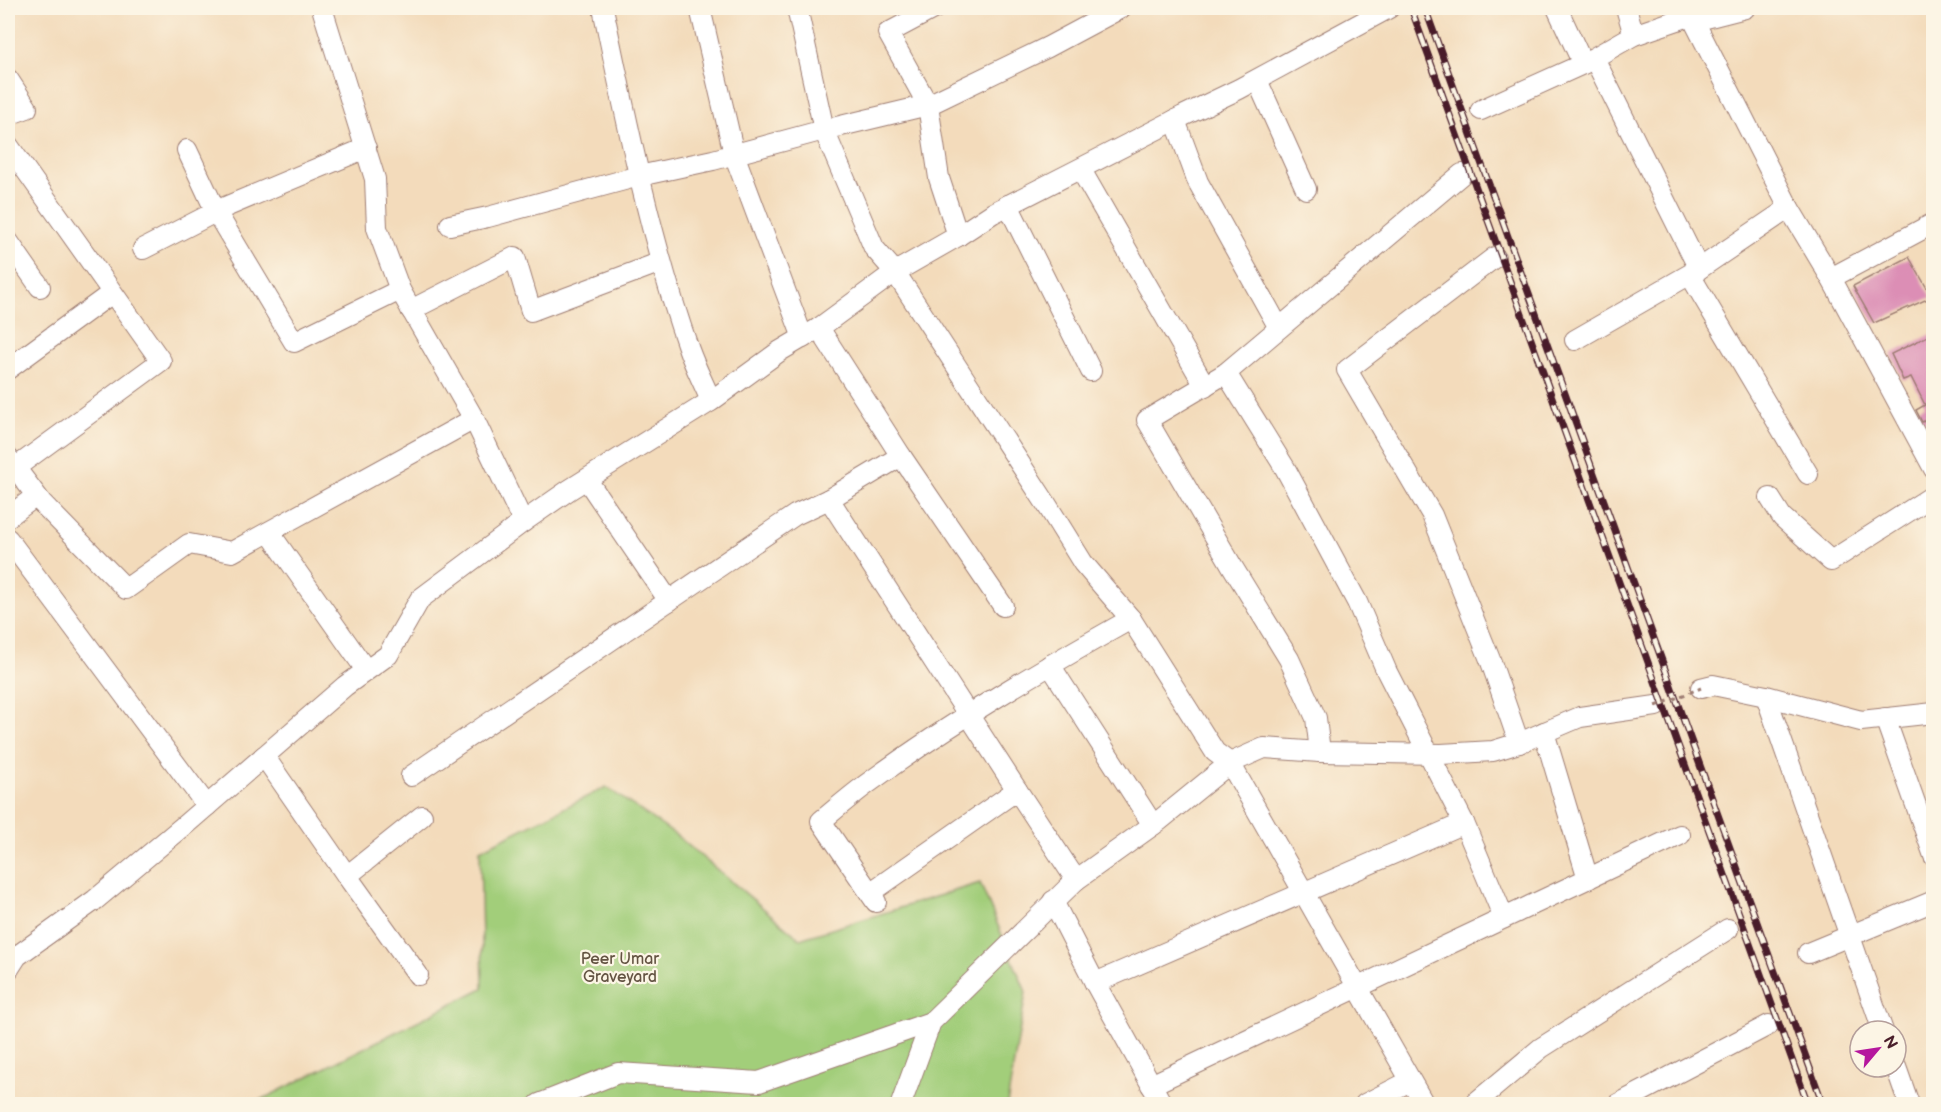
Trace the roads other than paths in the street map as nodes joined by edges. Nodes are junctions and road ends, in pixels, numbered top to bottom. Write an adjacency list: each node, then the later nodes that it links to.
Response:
1 (322, 8): 22 (street)
2 (603, 8): 27 (street)
3 (700, 8): 24 (street)
4 (797, 8): 20 (street)
5 (935, 8): 16 (street)
6 (1389, 8): 15 (street)
7 (1557, 8): 13 (street)
8 (1626, 8): 12 (street)
9 (1745, 8): 11 (street)
10 (1108, 10): 16 (street)
11 (1694, 21): 12 (street); 30 (street)
12 (1634, 35): 13 (street)
13 (1589, 61): 17 (street); 40 (street)
14 (8, 79): 18 (street)
15 (1257, 80): 19 (street); 28 (street)
16 (928, 105): 20 (street); 34 (street)
17 (1481, 110)
18 (8, 115)
19 (1175, 120): 25 (street); 46 (street)
20 (824, 130): 24 (street); 39 (street)
21 (8, 145): 44 (street)
22 (366, 148): 31 (street); 43 (street)
23 (187, 150): 31 (street)
24 (734, 154): 27 (street); 47 (street)
25 (1081, 170): 29 (street); 52 (street)
26 (1462, 174): 46 (street)
27 (639, 176): 33 (street); 38 (street)
28 (1305, 189)
29 (1008, 205): 34 (street); 50 (street)
30 (1789, 208): 40 (street); 41 (street)
31 (216, 212): 36 (street); 43 (street)
32 (1934, 223): 41 (street)
33 (450, 225)
34 (958, 236): 39 (street)
35 (8, 241): 42 (street)
36 (143, 249)
37 (1495, 256): 80 (street)
38 (661, 262): 45 (street); 53 (street)
39 (895, 272): 47 (street); 70 (street)
40 (1694, 272): 48 (street); 58 (street)
41 (1831, 278): 57 (street)
42 (40, 287)
43 (400, 290): 45 (street)
44 (112, 293): 49 (street); 56 (street)
45 (411, 310): 54 (street)
46 (1278, 328): 51 (street)
47 (811, 333): 53 (street); 55 (street)
48 (1575, 339)
49 (8, 369)
50 (1091, 371)
51 (1227, 373): 52 (street); 82 (street)
52 (1205, 386): 81 (street)
53 (711, 400): 59 (street)
54 (474, 419): 65 (street); 66 (street)
55 (901, 456): 63 (street); 69 (street)
56 (11, 463): 60 (street)
57 (1934, 470)
58 (1808, 474)
59 (587, 480): 65 (street); 68 (street)
60 (36, 495): 64 (street); 66 (street)
61 (1934, 495): 62 (street)
62 (1770, 498)
63 (829, 499): 68 (street); 77 (street)
64 (8, 517)
65 (523, 522): 72 (street)
66 (269, 532): 72 (street)
67 (8, 539): 87 (street)
68 (669, 601): 85 (street)
69 (1003, 606)
70 (1131, 619): 71 (street); 84 (street)
71 (1050, 665): 77 (street); 90 (street)
72 (366, 670): 83 (street)
73 (1701, 688): 74 (street)
74 (1766, 696): 78 (street); 101 (street)
75 (1656, 706): 79 (street)
76 (1934, 713): 78 (street)
77 (968, 715): 86 (street); 86 (street)
78 (1885, 718): 92 (street)
79 (1544, 732): 80 (street); 94 (street)
80 (1519, 743): 82 (street)
81 (1320, 752): 82 (street); 84 (street)
82 (1428, 754): 89 (street)
83 (264, 756): 87 (street); 93 (street)
84 (1230, 763): 90 (street); 96 (street)
85 (411, 776)
86 (1017, 790): 95 (street)
87 (207, 806): 103 (street)
88 (422, 816): 93 (street)
89 (1464, 823): 96 (street); 99 (street)
90 (1153, 825): 95 (street)
91 (1680, 835): 94 (street)
92 (1934, 856)
93 (347, 876): 104 (street)
94 (1588, 879): 99 (street)
95 (1076, 880): 97 (street)
96 (1303, 893): 105 (street); 106 (street)
97 (1053, 901): 105 (street); 108 (street)
98 (1934, 901): 101 (street)
99 (1504, 918): 106 (street)
100 (1728, 929): 118 (street)
101 (1849, 936): 102 (street); 107 (street)
102 (1808, 953)
103 (8, 970)
104 (418, 975)
105 (1095, 983): 112 (street)
106 (1357, 987): 111 (street); 112 (street)
107 (1879, 1019)
108 (931, 1022): 113 (street); 114 (street)
109 (1769, 1025): 119 (street)
110 (1900, 1079): 120 (street)
111 (1410, 1081): 116 (street); 117 (street)
112 (1151, 1085): 115 (street)
113 (539, 1104)
114 (901, 1104)
115 (1162, 1104)
116 (1365, 1104)
117 (1424, 1104)
118 (1474, 1104)
119 (1618, 1104)
120 (1909, 1104)

